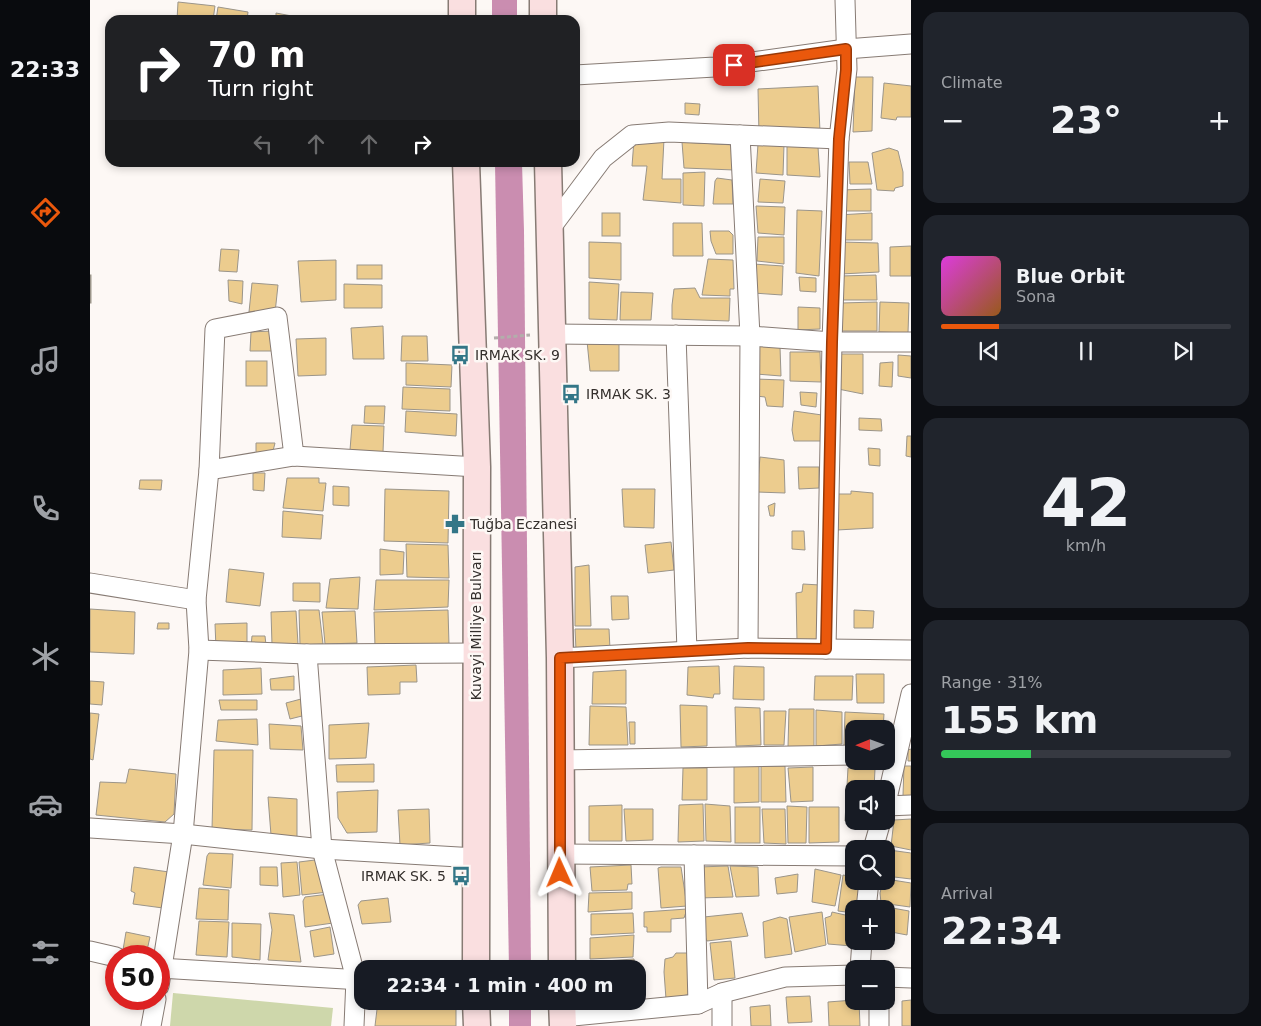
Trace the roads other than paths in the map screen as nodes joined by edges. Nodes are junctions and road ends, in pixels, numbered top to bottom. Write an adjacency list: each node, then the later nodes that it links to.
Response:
1 (462, 0): 4 (main road)
2 (542, 0): 5 (main road)
3 (845, 0): 7 (street)
4 (462, 15)
5 (543, 15)
6 (911, 44): 7 (street)
7 (846, 49): 8 (street); 10 (street)
8 (580, 75)
9 (740, 135): 10 (street); 13 (street); 16 (street)
10 (839, 139): 17 (street)
11 (466, 167): 20 (main road, Kuvayi Milliye Bulvarı)
12 (548, 167): 13 (main road)
13 (550, 229): 14 (main road)
14 (542, 335): 15 (street); 31 (main road)
15 (676, 335): 16 (street); 28 (street)
16 (750, 336): 17 (street); 24 (street)
17 (832, 342): 18 (street); 25 (street)
18 (911, 342)
19 (294, 456): 20 (street); 21 (street); 21 (street)
20 (477, 468): 29 (main road, Kuvayi Milliye Bulvarı)
21 (209, 470): 23 (street)
22 (90, 584): 23 (street)
23 (196, 600): 26 (street)
24 (748, 648): 25 (street); 28 (street)
25 (826, 649): 27 (street)
26 (199, 650): 30 (street); 39 (street)
27 (911, 650)
28 (687, 651): 31 (street)
29 (476, 653): 30 (street); 44 (main road, Kuvayi Milliye Bulvarı)
30 (307, 654): 40 (street)
31 (560, 658): 35 (main road)
32 (911, 694): 33 (street)
33 (895, 745)
34 (845, 755): 35 (street)
35 (560, 760): 41 (main road)
36 (895, 805): 37 (street)
37 (911, 806)
38 (90, 828): 39 (street)
39 (184, 834): 40 (street); 45 (street)
40 (322, 849): 44 (street); 50 (street)
41 (560, 854): 42 (street); 49 (main road)
42 (694, 855): 43 (street); 57 (street)
43 (845, 856)
44 (476, 858): 48 (main road, Kuvayi Milliye Bulvarı)
45 (165, 945)
46 (90, 951): 47 (street)
47 (105, 955)
48 (476, 960)
49 (562, 960)
50 (354, 962)
51 (170, 974): 55 (street)
52 (845, 975): 56 (street)
53 (895, 977): 54 (street)
54 (911, 978)
55 (354, 980)
56 (722, 993): 57 (street); 66 (street)
57 (698, 1004): 62 (street)
58 (154, 1010): 63 (street)
59 (356, 1010): 64 (street)
60 (476, 1010): 65 (main road)
61 (879, 1010): 67 (street)
62 (563, 1015)
63 (151, 1026)
64 (354, 1026)
65 (477, 1026)
66 (722, 1026)
67 (879, 1026)

